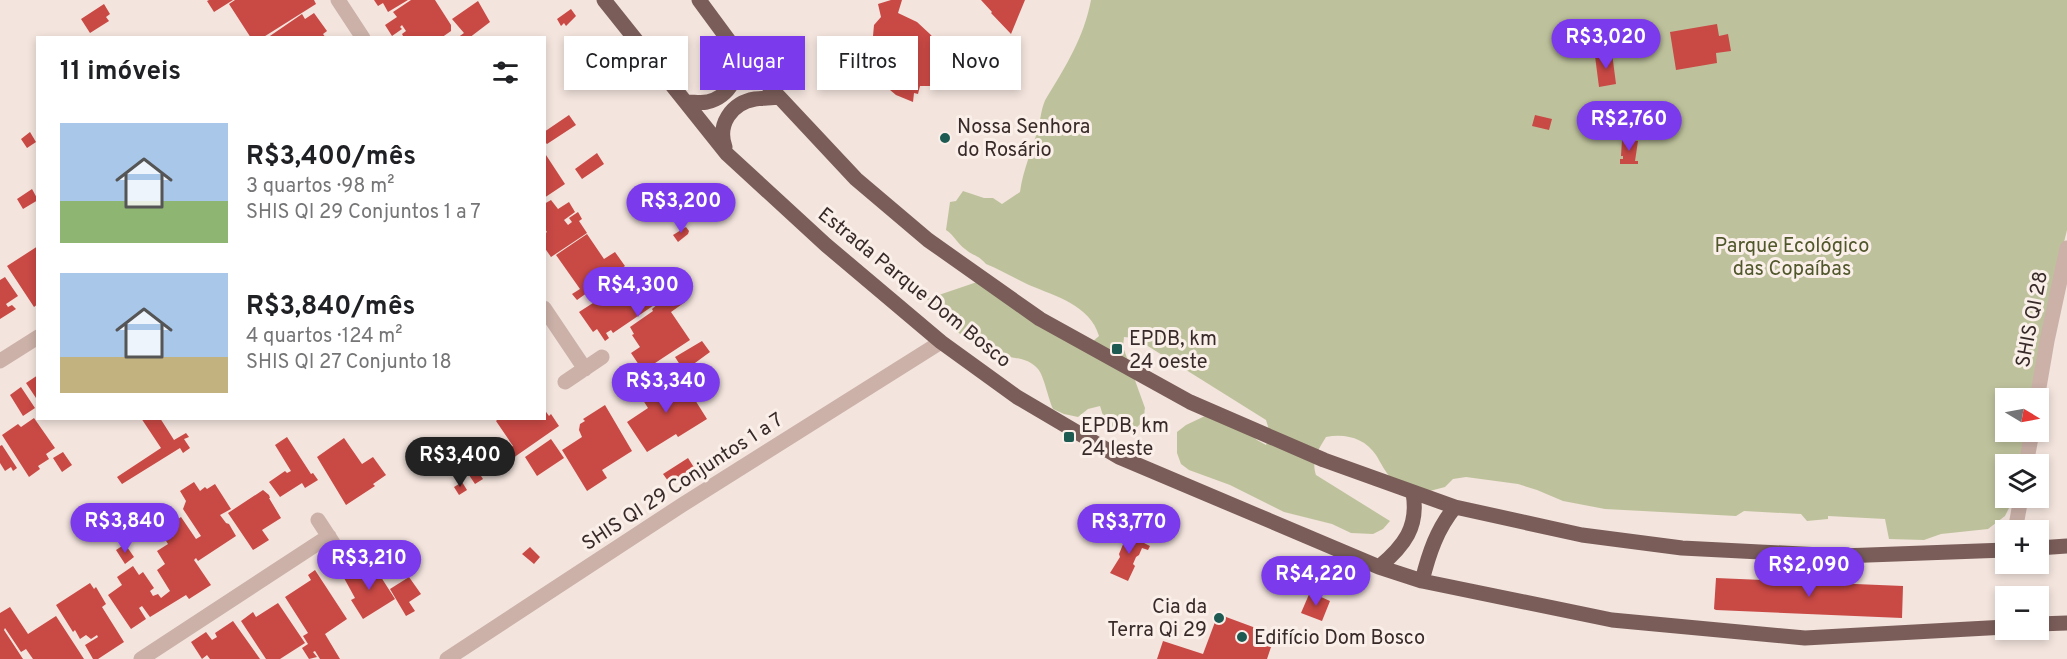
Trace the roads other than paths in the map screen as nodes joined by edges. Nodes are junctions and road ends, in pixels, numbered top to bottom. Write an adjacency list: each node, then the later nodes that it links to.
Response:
1 (338, 0): 4 (street)
2 (604, 0): 9 (main road, Estrada Parque Dom Bosco)
3 (699, 0): 5 (main road)
4 (362, 36)
5 (726, 36)
6 (725, 90): 9 (main road)
7 (772, 90): 8 (main road)
8 (779, 98): 10 (main road); 20 (main road)
9 (687, 102): 10 (main road, Estrada Parque Dom Bosco)
10 (728, 154): 14 (main road, Estrada Parque Dom Bosco)
11 (2067, 248): 19 (street, SHIS QI 28)
12 (546, 311): 17 (street)
13 (36, 338): 16 (street)
14 (941, 342): 28 (main road, Estrada Parque Dom Bosco); 34 (street, SHIS QI 29 Conjuntos 1 a 7)
15 (602, 357): 17 (street)
16 (0, 361)
17 (585, 369): 18 (street)
18 (566, 382)
19 (2039, 388)
20 (1413, 493): 21 (main road); 28 (main road)
21 (1455, 507): 26 (main road); 29 (main road)
22 (318, 520): 23 (street)
23 (329, 536): 27 (street); 33 (street)
24 (2067, 546): 25 (main road)
25 (2049, 547)
26 (1995, 550)
27 (339, 552)
28 (1379, 567): 29 (main road, Estrada Parque Dom Bosco)
29 (1422, 581): 32 (main road, Estrada Parque Dom Bosco)
30 (2067, 623): 31 (main road)
31 (2049, 624)
32 (1995, 628)
33 (141, 659)
34 (447, 659)

